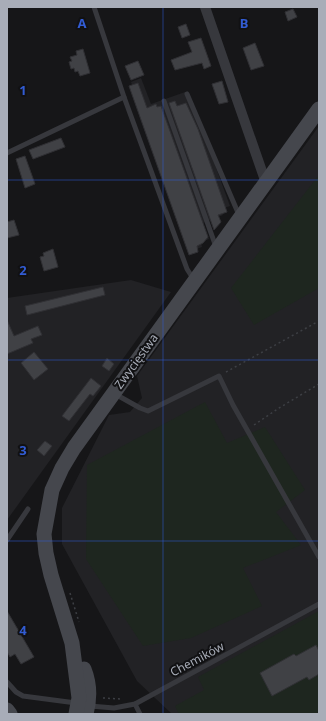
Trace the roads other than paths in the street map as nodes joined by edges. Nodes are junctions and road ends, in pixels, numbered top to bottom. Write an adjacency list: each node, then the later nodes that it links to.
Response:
1 (94, 7): 4 (lane)
2 (205, 7): 8 (street)
3 (187, 94): 9 (lane)
4 (124, 96): 7 (lane); 11 (lane)
5 (164, 101): 10 (lane)
6 (319, 108): 8 (street, Zwycięstwa)
7 (7, 153)
8 (266, 183): 9 (street, Zwycięstwa)
9 (240, 218): 10 (street, Zwycięstwa)
10 (217, 251): 11 (street, Zwycięstwa)
11 (194, 281): 12 (street, Zwycięstwa)
12 (113, 392): 15 (lane); 19 (street, Zwycięstwa)
13 (28, 509): 14 (lane)
14 (7, 540)
15 (319, 557)
16 (319, 604): 18 (lane, Chemików)
17 (7, 682): 19 (lane, Chemików)
18 (135, 704): 19 (lane, Chemików); 22 (lane)
19 (86, 708)
20 (7, 710): 21 (street)
21 (10, 714)
22 (140, 714)

